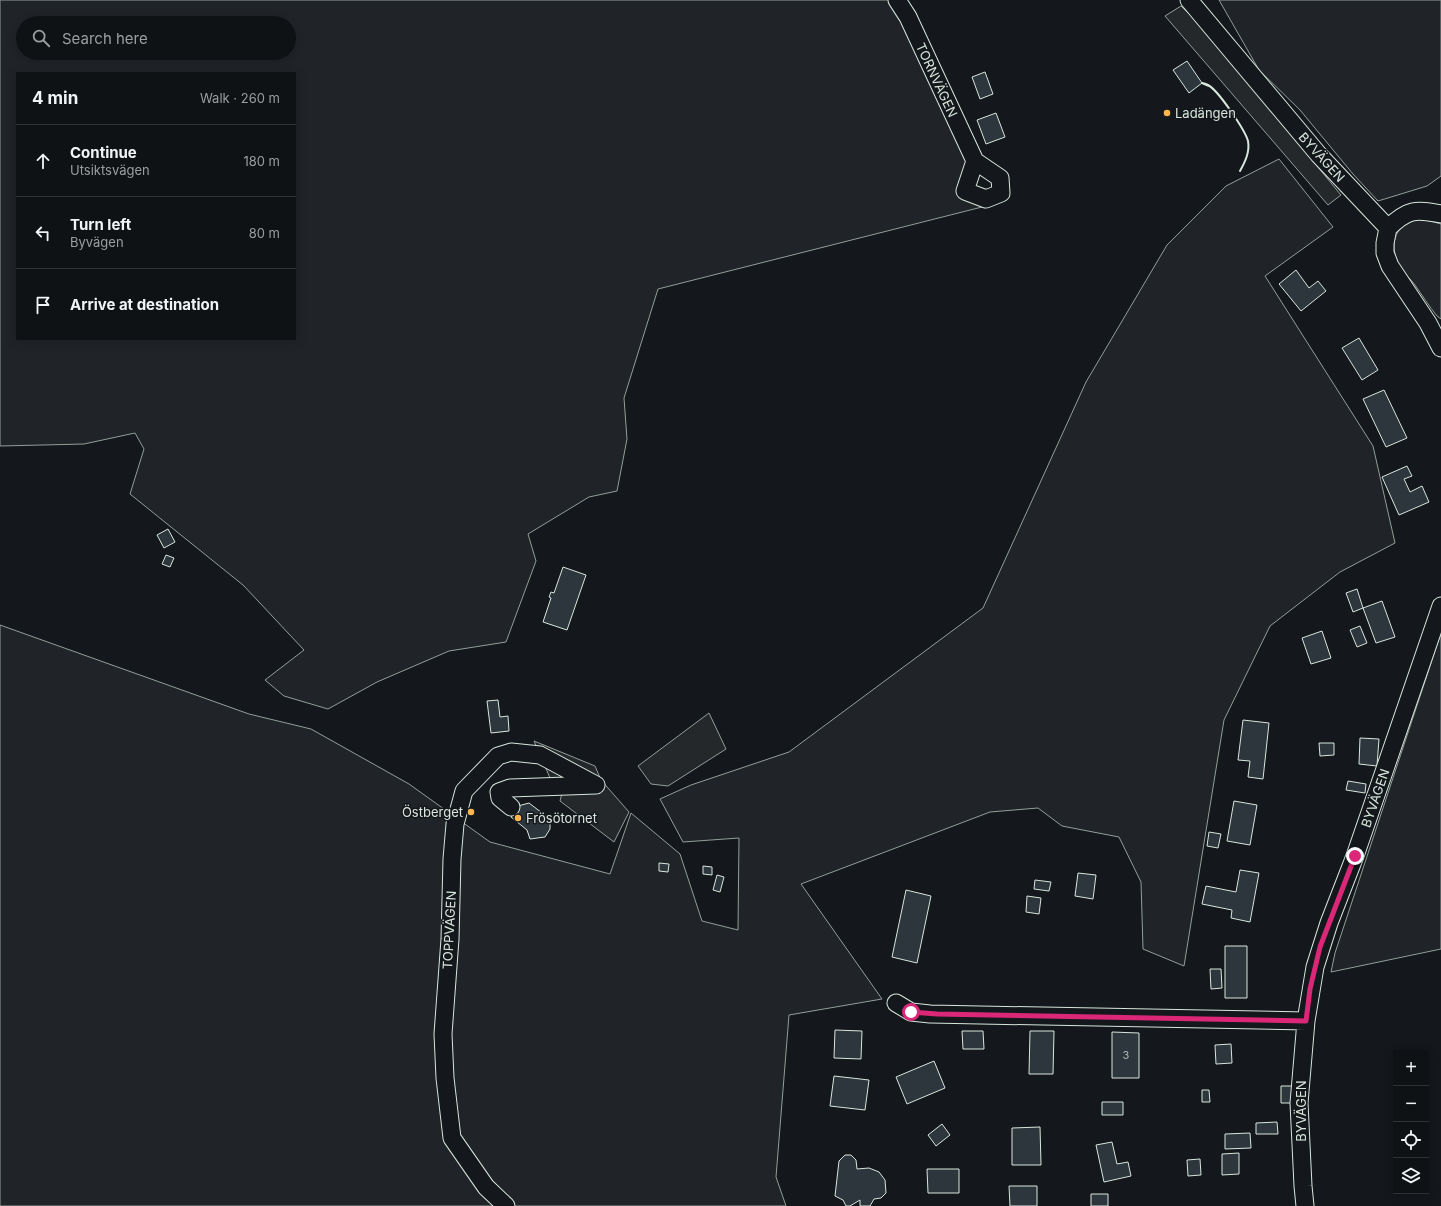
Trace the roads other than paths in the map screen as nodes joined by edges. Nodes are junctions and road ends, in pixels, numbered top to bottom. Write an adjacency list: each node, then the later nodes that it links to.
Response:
1 (897, 0): 3 (street, TORNVÄGEN)
2 (1189, 0): 5 (street, BYVÄGEN)
3 (975, 160)
4 (1441, 214): 5 (street)
5 (1388, 228): 6 (street)
6 (1434, 326): 7 (street)
7 (1441, 348)
8 (1441, 606): 11 (street, BYVÄGEN)
9 (511, 807): 12 (street, TOPPVÄGEN)
10 (896, 1004): 11 (street)
11 (1306, 1021): 13 (street, BYVÄGEN)
12 (506, 1206)
13 (1305, 1206)

